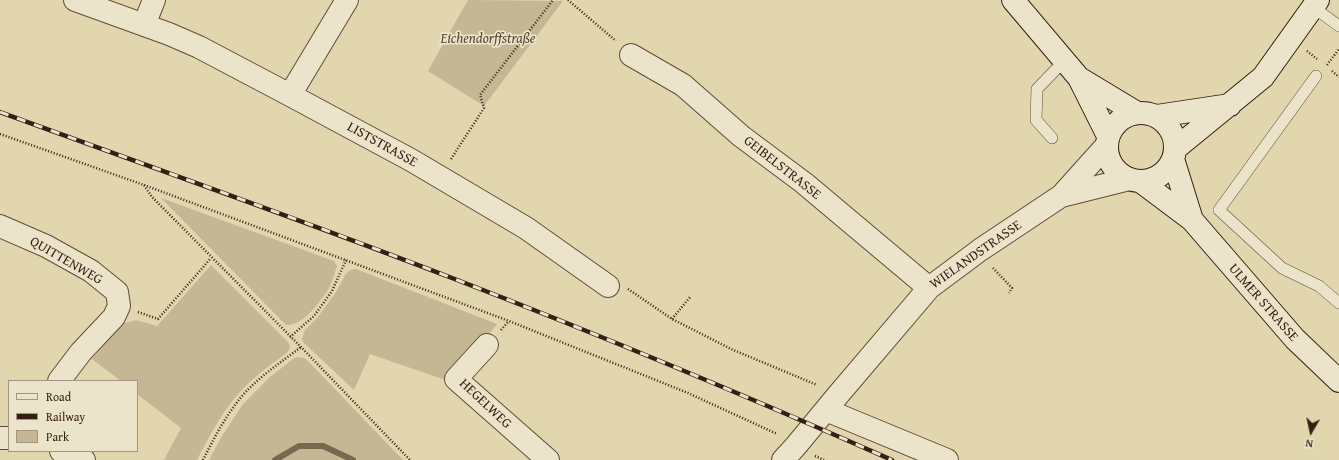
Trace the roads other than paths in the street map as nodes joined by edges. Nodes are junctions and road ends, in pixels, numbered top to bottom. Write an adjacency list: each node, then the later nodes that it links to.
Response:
1 (75, 0): 6 (street, LISTSTRASSE)
2 (154, 0): 6 (street)
3 (346, 0): 12 (street)
4 (1013, 0): 9 (street)
5 (1316, 3): 7 (lane); 13 (street)
6 (144, 25): 12 (street, LISTSTRASSE)
7 (1339, 26)
8 (631, 55): 23 (street, GEIBELSTRASSE)
9 (1065, 60): 11 (street); 15 (lane)
10 (1316, 76): 24 (lane)
11 (1079, 78): 14 (street, ULMER STRASSE); 16 (street, ULMER STRASSE)
12 (290, 95): 22 (street, LISTSTRASSE)
13 (1231, 105): 14 (street); 17 (street)
14 (1147, 114): 16 (street); 17 (street, ULMER STRASSE)
15 (1052, 138)
16 (1107, 141): 18 (street, ULMER STRASSE); 19 (street, WIELANDSTRASSE)
17 (1174, 154): 18 (street); 20 (street, ULMER STRASSE)
18 (1134, 180): 19 (street, WIELANDSTRASSE); 20 (street, ULMER STRASSE)
19 (1061, 196): 23 (street, WIELANDSTRASSE)
20 (1192, 220): 27 (street, ULMER STRASSE)
21 (0, 226): 26 (street, QUITTENWEG)
22 (608, 286)
23 (929, 288): 28 (street, WIELANDSTRASSE)
24 (1339, 303)
25 (487, 345): 32 (street, HEGELWEG)
26 (60, 380)
27 (1339, 381)
28 (832, 402): 30 (street, WIELANDSTRASSE); 33 (street)
29 (64, 452): 31 (street)
30 (789, 454)
31 (84, 460)
32 (548, 460)
33 (947, 460)

